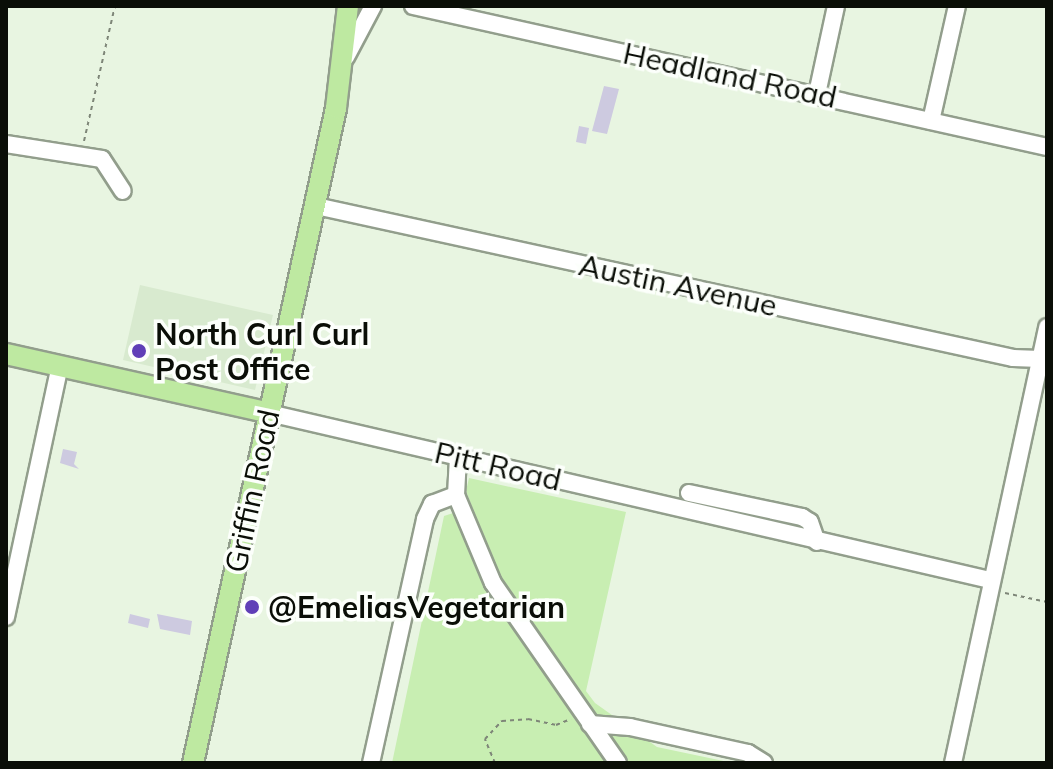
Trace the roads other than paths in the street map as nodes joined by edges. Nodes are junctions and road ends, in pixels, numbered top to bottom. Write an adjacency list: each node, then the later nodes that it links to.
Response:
1 (336, 6): 7 (main road, Griffin Road)
2 (348, 6): 7 (main road, Griffin Road)
3 (373, 6): 8 (street)
4 (413, 6): 9 (street, Headland Road)
5 (836, 6): 9 (street)
6 (957, 6): 10 (street)
7 (344, 29): 8 (main road, Griffin Road)
8 (343, 63): 14 (main road, Griffin Road)
9 (817, 94): 10 (street, Headland Road)
10 (931, 121): 12 (street, Headland Road)
11 (6, 144): 13 (street)
12 (1047, 147)
13 (123, 191)
14 (316, 206): 17 (street, Austin Avenue); 19 (main road, Griffin Road)
15 (1047, 327): 17 (street)
16 (6, 354): 18 (main road, Pitt Road)
17 (1044, 360): 24 (street)
18 (60, 366): 19 (main road, Pitt Road); 25 (street)
19 (269, 413): 20 (street, Pitt Road); 27 (main road, Griffin Road)
20 (458, 457): 22 (street); 23 (street, Pitt Road)
21 (689, 493): 23 (street)
22 (456, 495): 26 (street); 28 (street)
23 (817, 542): 24 (street, Pitt Road)
24 (989, 584): 31 (street)
25 (6, 617)
26 (590, 724): 29 (street); 30 (street)
27 (193, 763)
28 (371, 763)
29 (618, 763)
30 (764, 763)
31 (953, 763)

